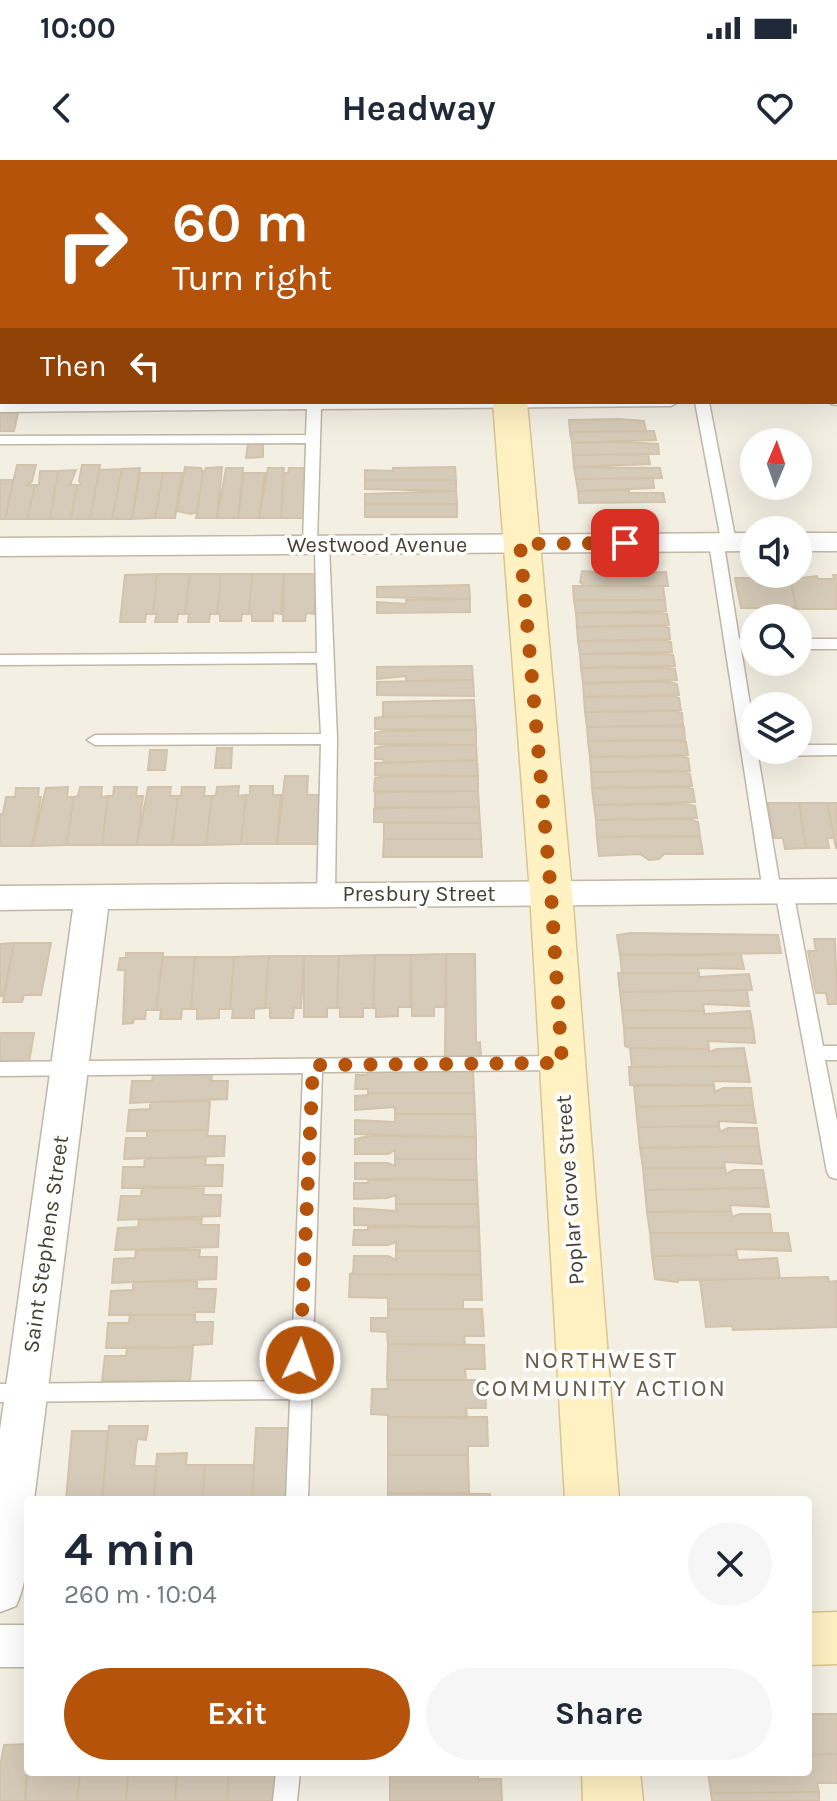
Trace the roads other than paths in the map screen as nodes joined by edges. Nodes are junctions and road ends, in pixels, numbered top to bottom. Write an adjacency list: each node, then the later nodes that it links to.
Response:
1 (412, 404): 4 (lane)
2 (510, 404): 11 (street, Poplar Grove Street)
3 (702, 404): 8 (lane)
4 (314, 405): 5 (lane); 6 (lane)
5 (0, 408)
6 (313, 439): 7 (lane); 12 (lane)
7 (0, 440)
8 (733, 542): 11 (street, Westwood Avenue); 14 (lane)
9 (812, 542): 10 (street)
10 (837, 542)
11 (520, 544): 12 (street, Westwood Avenue); 28 (street, Poplar Grove Street)
12 (316, 545): 13 (street, Westwood Avenue); 18 (lane)
13 (0, 547)
14 (733, 644): 15 (lane); 20 (lane)
15 (740, 644)
16 (812, 644): 17 (lane)
17 (837, 644)
18 (324, 658): 19 (lane); 21 (lane)
19 (0, 660)
20 (741, 692)
21 (329, 739): 22 (lane); 29 (lane)
22 (95, 740)
23 (812, 750): 24 (lane)
24 (837, 750)
25 (753, 764): 26 (lane)
26 (778, 891): 27 (street, Presbury Street); 28 (street, Presbury Street); 32 (lane)
27 (837, 891)
28 (551, 893): 29 (street, Presbury Street); 34 (street, Poplar Grove Street)
29 (326, 895): 30 (street, Presbury Street)
30 (92, 897): 31 (street, Presbury Street); 36 (street, Saint Stephens Street)
31 (0, 898)
32 (814, 1053): 33 (lane); 38 (lane)
33 (837, 1053)
34 (562, 1063): 35 (lane); 42 (street, Poplar Grove Street)
35 (313, 1065): 36 (lane); 39 (lane)
36 (70, 1068): 37 (lane); 40 (street, Saint Stephens Street)
37 (0, 1069)
38 (837, 1172)
39 (299, 1390): 40 (lane); 41 (lane)
40 (13, 1393): 43 (street, Saint Stephens Street)
41 (297, 1496)
42 (592, 1496)
43 (0, 1592)
44 (837, 1638): 45 (street)
45 (812, 1639)
46 (0, 1646): 47 (street)
47 (24, 1646)
48 (288, 1776): 50 (lane)
49 (611, 1776): 51 (street)
50 (285, 1801)
51 (613, 1801)

